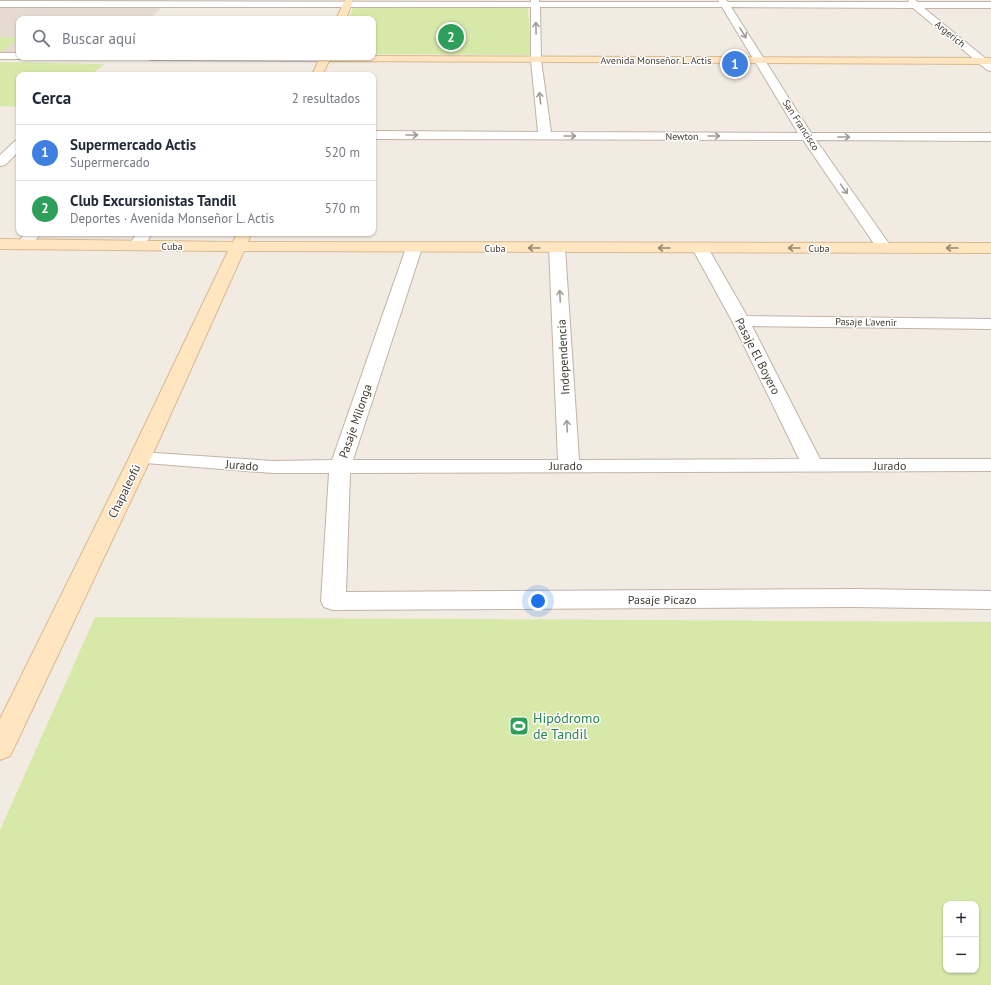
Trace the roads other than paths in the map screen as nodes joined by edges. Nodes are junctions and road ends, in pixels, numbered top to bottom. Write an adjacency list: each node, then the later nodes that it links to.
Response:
1 (75, 2): 2 (street); 7 (street); 9 (street)
2 (165, 2): 3 (street); 10 (street)
3 (348, 2): 4 (street); 11 (street)
4 (535, 2): 5 (street); 17 (street, one-way to 4)
5 (723, 2): 6 (street); 18 (street, San Francisco, one-way to 18)
6 (912, 3): 8 (street); 20 (street, Argerich)
7 (0, 4)
8 (991, 5)
9 (60, 14)
10 (154, 14)
11 (342, 16)
12 (16, 48): 13 (street)
13 (2, 56): 14 (street)
14 (16, 56)
15 (376, 56): 17 (street, Avenida Monseñor L. Actis)
16 (376, 57): 17 (street, Avenida Monseñor L. Actis)
17 (536, 58): 18 (street, Avenida Monseñor L. Actis); 23 (street, one-way to 17)
18 (758, 58): 20 (street, Avenida Monseñor L. Actis); 24 (street, San Francisco)
19 (324, 60): 21 (street)
20 (987, 61)
21 (318, 72)
22 (376, 135): 23 (street, Newton, one-way to 23)
23 (545, 135): 24 (street, Newton, one-way to 24)
24 (807, 137): 25 (street, Newton, one-way to 25); 36 (street, San Francisco, one-way to 36)
25 (991, 137)
26 (16, 147): 27 (street)
27 (0, 162)
28 (143, 236): 32 (street)
29 (28, 239): 31 (street, Cuba); 32 (street, Cuba)
30 (242, 240): 32 (street, Cuba); 33 (street, Cuba); 40 (street, Chapaleofú)
31 (0, 244)
32 (136, 246)
33 (414, 248): 34 (street, Cuba, one-way to 33); 44 (street, Pasaje Milonga)
34 (557, 248): 35 (street, Cuba, one-way to 34); 41 (street, Independencia, one-way to 34)
35 (700, 248): 36 (street, Cuba, one-way to 35); 38 (street, Pasaje El Boyero)
36 (884, 248): 37 (street, Cuba, one-way to 36)
37 (991, 248)
38 (741, 321): 39 (street, Pasaje L'avenir); 43 (street, Pasaje El Boyero)
39 (991, 324)
40 (140, 458): 44 (street, Jurado); 47 (street, Chapaleofú)
41 (569, 465): 43 (street, Jurado); 44 (street, Jurado)
42 (991, 465): 43 (street, Jurado)
43 (813, 466)
44 (340, 467): 46 (street, Pasaje Milonga)
45 (991, 600): 46 (street, Pasaje Picazo)
46 (333, 601)
47 (0, 748)

